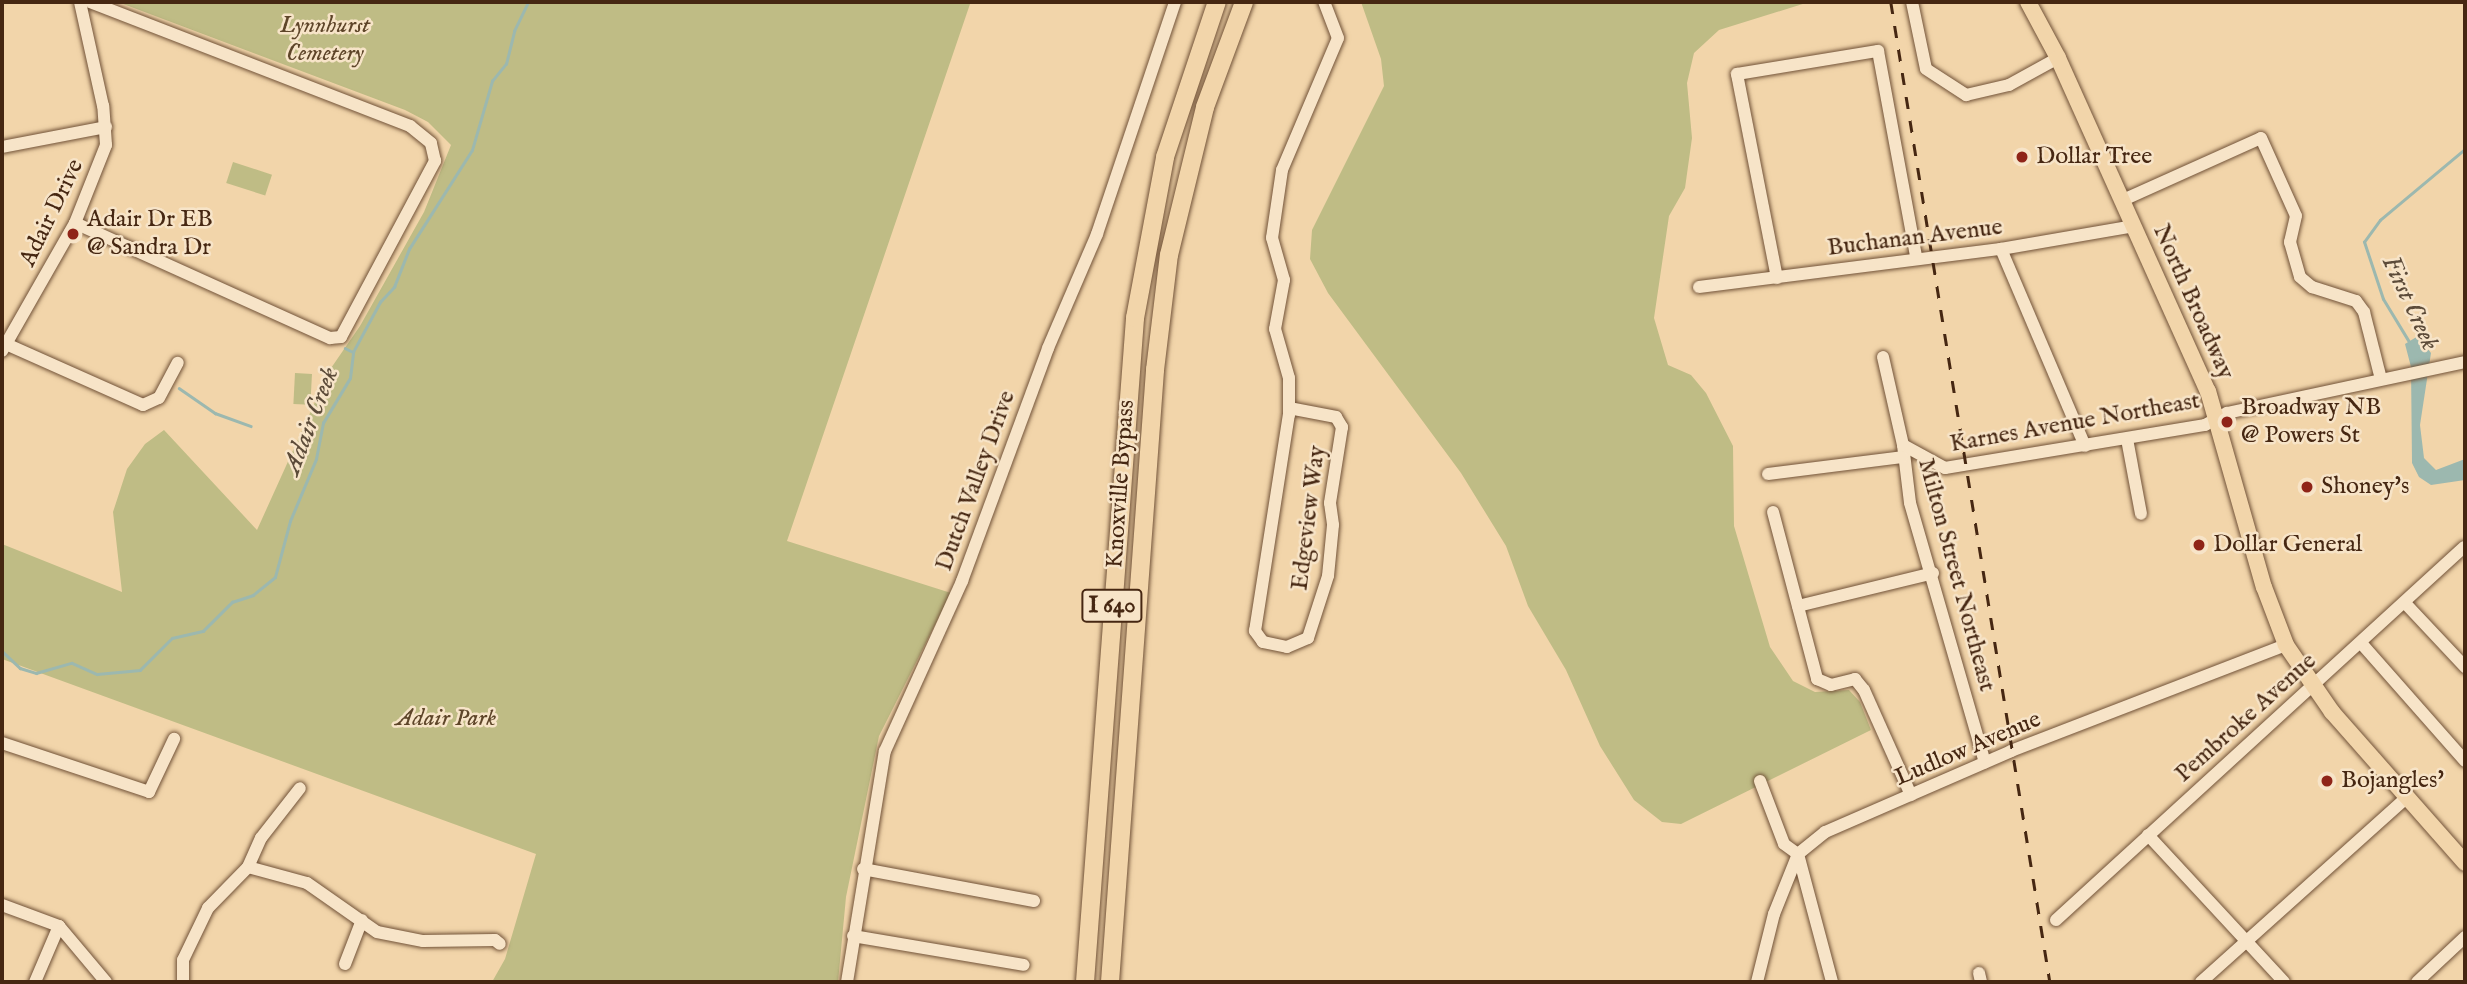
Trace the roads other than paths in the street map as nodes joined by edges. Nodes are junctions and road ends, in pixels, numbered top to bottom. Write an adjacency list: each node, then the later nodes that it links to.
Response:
1 (80, 2): 11 (street, Adair Drive)
2 (90, 2): 14 (street)
3 (1175, 2): 54 (street, Dutch Valley Drive)
4 (1207, 2): 20 (highway)
5 (1217, 2): 20 (highway, Knoxville Bypass / I 640)
6 (1244, 2): 71 (highway, Knoxville Bypass / I 640)
7 (1324, 2): 26 (street, Edgeview Way)
8 (1912, 2): 10 (street)
9 (2028, 2): 10 (main road, North Broadway)
10 (2059, 58): 13 (main road, North Broadway)
11 (106, 127): 12 (street); 14 (street, Adair Drive)
12 (2, 147)
13 (2123, 200): 15 (main road, North Broadway); 25 (street)
14 (75, 223): 21 (street, Adair Drive)
15 (2134, 226): 16 (street, Buchanan Avenue); 27 (main road, North Broadway)
16 (2001, 249): 17 (street, Buchanan Avenue); 29 (street)
17 (1916, 256): 18 (street, Buchanan Avenue); 18 (street)
18 (1777, 278): 19 (street, Buchanan Avenue)
19 (1699, 287)
20 (1139, 291): 70 (highway, Knoxville Bypass / I 640)
21 (4, 348): 24 (street)
22 (1883, 357): 30 (street, Milton Street Northeast)
23 (2465, 362): 25 (street, Karnes Avenue Northeast)
24 (178, 363)
25 (2381, 379): 27 (street, Karnes Avenue Northeast)
26 (1289, 408): 26 (street, Edgeview Way)
27 (2218, 419): 28 (street, Karnes Avenue Northeast); 39 (main road, North Broadway)
28 (2127, 439): 29 (street, Karnes Avenue Northeast); 33 (street)
29 (2085, 446): 30 (street, Karnes Avenue Northeast)
30 (1903, 451): 31 (street); 35 (street, Milton Street Northeast)
31 (1768, 474)
32 (1773, 512): 37 (street)
33 (2141, 514)
34 (2464, 547): 36 (street, Pembroke Avenue)
35 (1933, 573): 37 (street); 45 (street, Milton Street Northeast)
36 (2405, 603): 38 (street, Pembroke Avenue); 40 (street)
37 (1798, 606): 48 (street)
38 (2361, 643): 41 (street, Pembroke Avenue); 44 (street)
39 (2286, 645): 41 (main road, North Broadway); 45 (street, Ludlow Avenue)
40 (2465, 667)
41 (2313, 687): 49 (main road, North Broadway); 50 (street, Pembroke Avenue)
42 (174, 739): 43 (street)
43 (2, 743)
44 (2465, 761)
45 (1985, 762): 48 (street, Ludlow Avenue)
46 (1760, 781): 51 (street)
47 (300, 788): 53 (street)
48 (1911, 795): 51 (street, Ludlow Avenue)
49 (2407, 797): 52 (main road, North Broadway); 62 (street)
50 (2148, 835): 58 (street, Pembroke Avenue); 62 (street)
51 (1797, 854): 72 (street); 73 (street)
52 (2465, 863)
53 (248, 867): 57 (street); 68 (street)
54 (863, 869): 55 (street); 60 (street, Dutch Valley Drive)
55 (1034, 901)
56 (2, 905): 59 (street)
57 (362, 920): 63 (street); 64 (street)
58 (2056, 920)
59 (59, 926): 66 (street); 67 (street)
60 (853, 936): 65 (street); 69 (street, Dutch Valley Drive)
61 (2465, 937): 76 (street)
62 (2246, 942): 74 (street); 75 (street)
63 (500, 944)
64 (345, 964)
65 (1024, 965)
66 (35, 982)
67 (106, 982)
68 (183, 982)
69 (847, 982)
70 (1085, 982)
71 (1110, 982)
72 (1757, 982)
73 (1832, 982)
74 (2201, 982)
75 (2284, 982)
76 (2417, 982)

